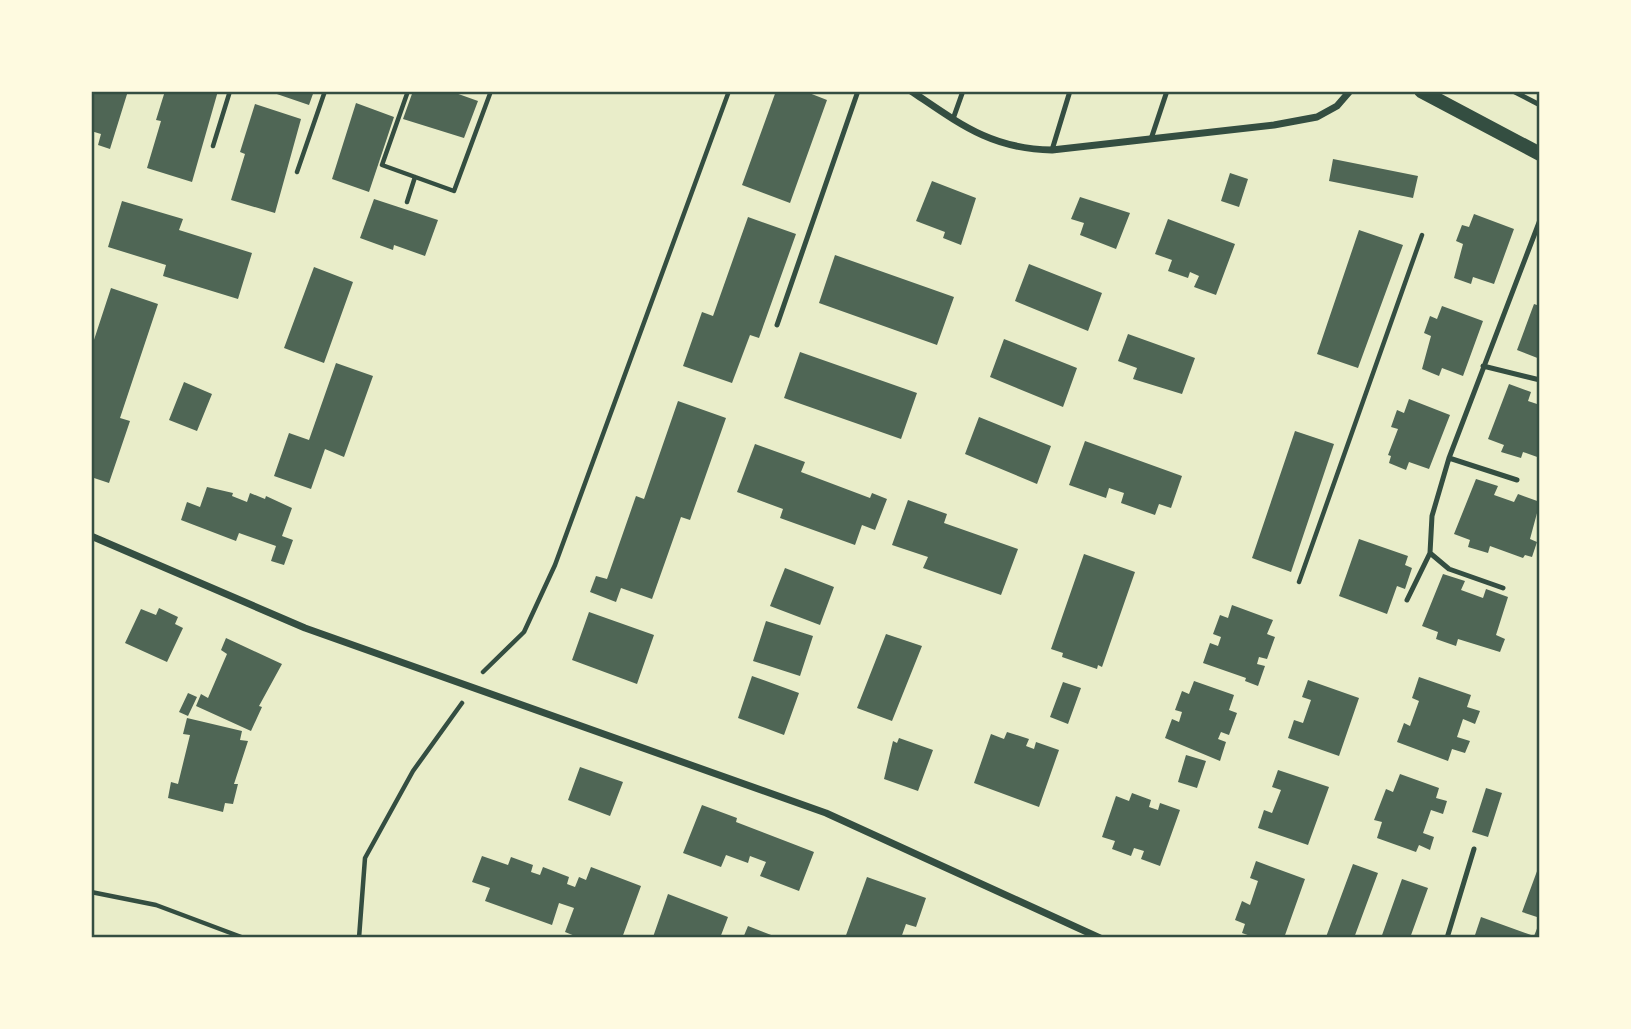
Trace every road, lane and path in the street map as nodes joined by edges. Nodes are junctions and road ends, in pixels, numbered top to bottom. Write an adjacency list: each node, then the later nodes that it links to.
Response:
1 (230, 91): 17 (path)
2 (325, 91): 20 (path)
3 (408, 91): 21 (path)
4 (491, 91): 21 (path)
5 (729, 91): 36 (path)
6 (858, 91): 26 (lane)
7 (911, 91): 15 (street)
8 (963, 91): 15 (lane)
9 (1070, 91): 18 (lane)
10 (1167, 91): 16 (lane)
11 (1350, 91): 16 (street)
12 (1421, 91): 19 (main road)
13 (1513, 91): 14 (lane)
14 (1540, 105)
15 (953, 119): 18 (street)
16 (1151, 139): 18 (street)
17 (213, 146)
18 (1052, 150)
19 (1540, 154)
20 (298, 172)
21 (415, 177): 22 (path)
22 (407, 202)
23 (1540, 220): 24 (lane)
24 (1538, 229): 27 (lane)
25 (1422, 235): 33 (path)
26 (777, 325)
27 (1483, 366): 28 (lane); 29 (lane)
28 (1540, 380)
29 (1450, 457): 30 (lane); 32 (lane)
30 (1517, 480)
31 (91, 536): 36 (street)
32 (1430, 554): 34 (lane); 35 (lane)
33 (1299, 582)
34 (1503, 589)
35 (1407, 600)
36 (474, 686): 40 (path); 41 (street)
37 (1474, 849): 42 (lane)
38 (91, 892): 39 (path)
39 (244, 938)
40 (359, 938)
41 (1100, 938)
42 (1447, 938)

